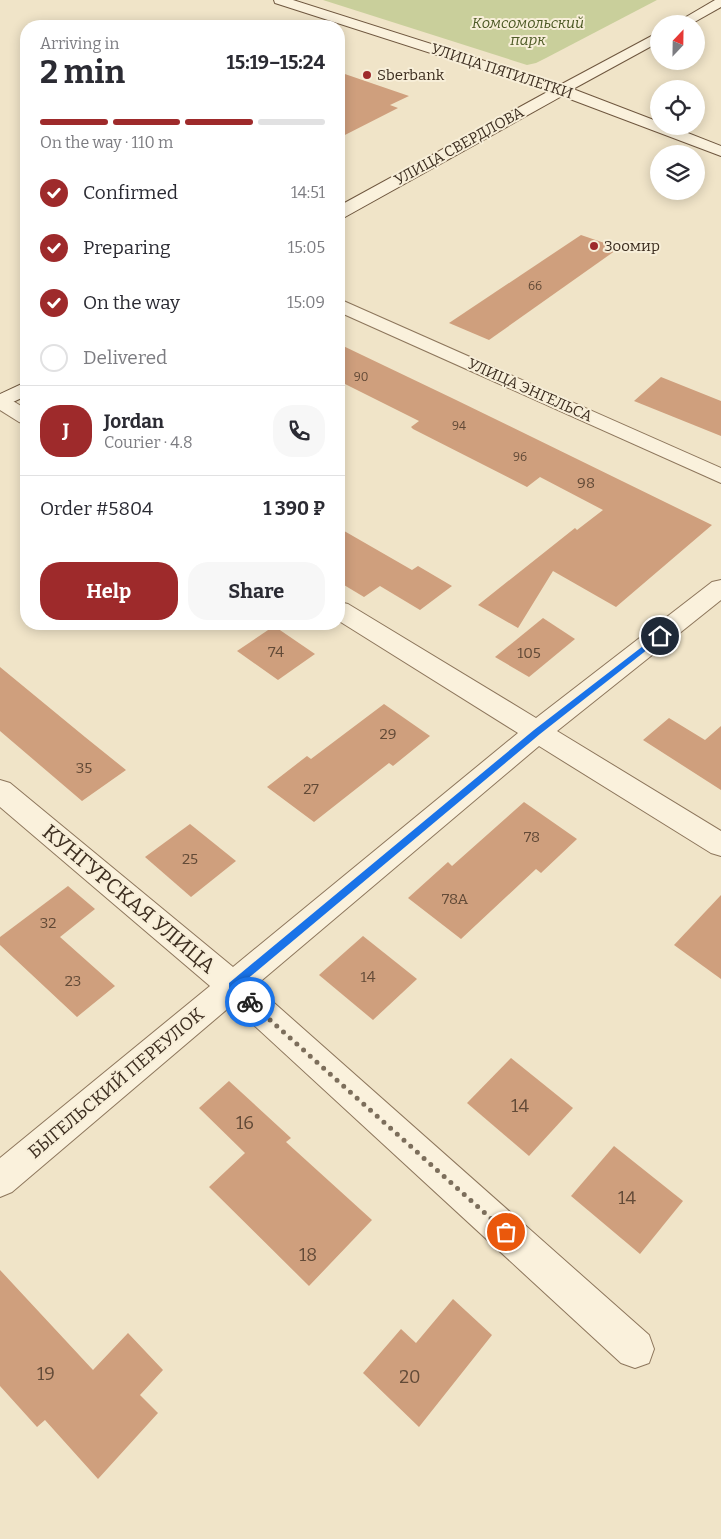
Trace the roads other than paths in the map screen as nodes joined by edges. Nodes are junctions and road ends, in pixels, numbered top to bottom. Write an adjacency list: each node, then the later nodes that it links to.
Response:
1 (280, 0): 4 (street, УЛИЦА ПЯТИЛЕТКИ)
2 (721, 2): 3 (street)
3 (697, 15)
4 (342, 20)
5 (345, 21): 7 (street, УЛИЦА ПЯТИЛЕТКИ)
6 (650, 41): 7 (street, УЛИЦА СВЕРДЛОВА)
7 (561, 90): 8 (street, УЛИЦА ПЯТИЛЕТКИ); 9 (street, УЛИЦА СВЕРДЛОВА)
8 (721, 151)
9 (345, 211)
10 (345, 308): 14 (street, УЛИЦА ЭНГЕЛЬСА)
11 (20, 391): 12 (street)
12 (0, 402): 13 (street)
13 (20, 414)
14 (721, 476)
15 (721, 588): 17 (street, БЫГЕЛЬСКИЙ ПЕРЕУЛОК)
16 (345, 614): 17 (street)
17 (537, 732): 19 (street); 20 (street, БЫГЕЛЬСКИЙ ПЕРЕУЛОК)
18 (0, 791): 20 (street, КУНГУРСКАЯ УЛИЦА)
19 (721, 845)
20 (233, 986): 21 (street, БЫГЕЛЬСКИЙ ПЕРЕУЛОК); 22 (street, КУНГУРСКАЯ УЛИЦА)
21 (0, 1180)
22 (635, 1349)

